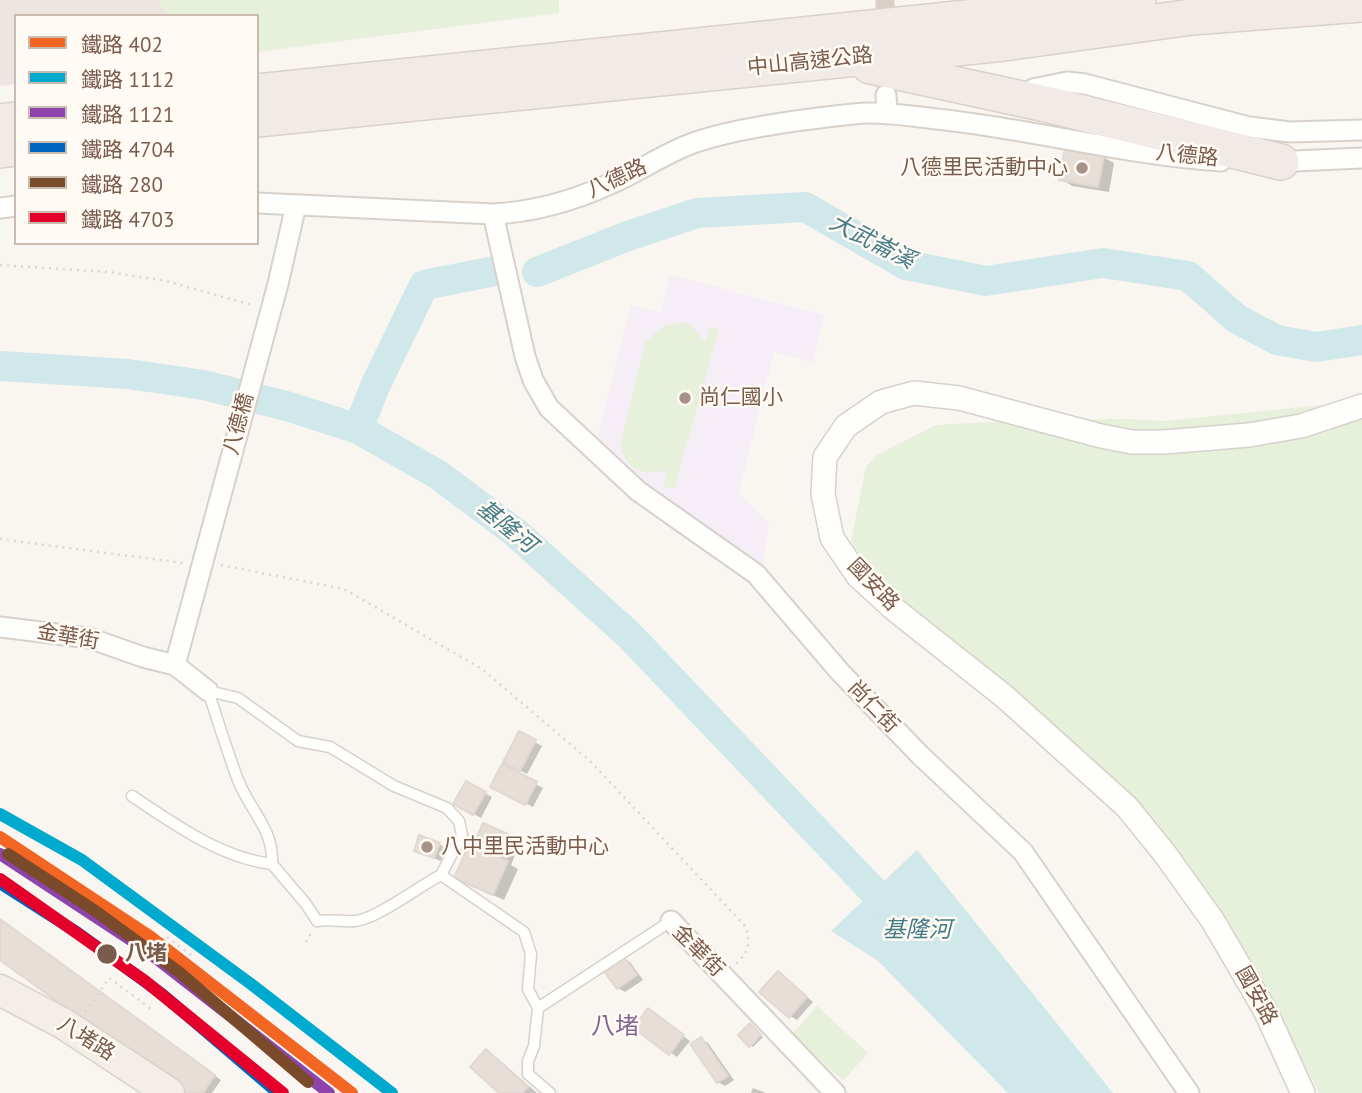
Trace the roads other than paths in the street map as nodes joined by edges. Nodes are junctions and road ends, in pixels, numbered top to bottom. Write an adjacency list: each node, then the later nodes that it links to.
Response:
1 (1057, 0): 4 (highway)
2 (1138, 0): 4 (highway, 中山高速公路)
3 (1362, 4): 5 (highway, 中山高速公路)
4 (1001, 15): 7 (highway, 中山高速公路)
5 (836, 59): 9 (highway, 中山高速公路); 13 (highway)
6 (1033, 89): 11 (street, 八德路)
7 (259, 92)
8 (995, 110): 10 (street)
9 (259, 119)
10 (972, 123): 13 (street, 八德路); 16 (street, 八德路)
11 (1362, 130)
12 (1362, 158): 13 (street, 八德路)
13 (1281, 162)
14 (259, 202): 15 (street, 八德路)
15 (296, 205): 16 (street, 八德路); 19 (street, 八德橋)
16 (493, 214): 33 (street, 尚仁街)
17 (1362, 405): 34 (street, 國安路)
18 (0, 627): 19 (street, 金華街)
19 (175, 665): 20 (street, 金華街)
20 (208, 691): 22 (lane); 23 (lane, 金華街)
21 (132, 796): 22 (lane)
22 (272, 864): 23 (lane, 金華街)
23 (441, 875): 26 (lane)
24 (671, 920): 26 (lane, 金華街); 32 (street, 金華街)
25 (0, 990): 28 (main road, 八堵路)
26 (538, 1008): 31 (lane)
27 (0, 1011): 28 (main road, 八堵路)
28 (59, 1032): 29 (main road, 八堵路); 30 (main road, 八堵路)
29 (140, 1093)
30 (169, 1093)
31 (550, 1093)
32 (835, 1093)
33 (1189, 1093)
34 (1303, 1093)

